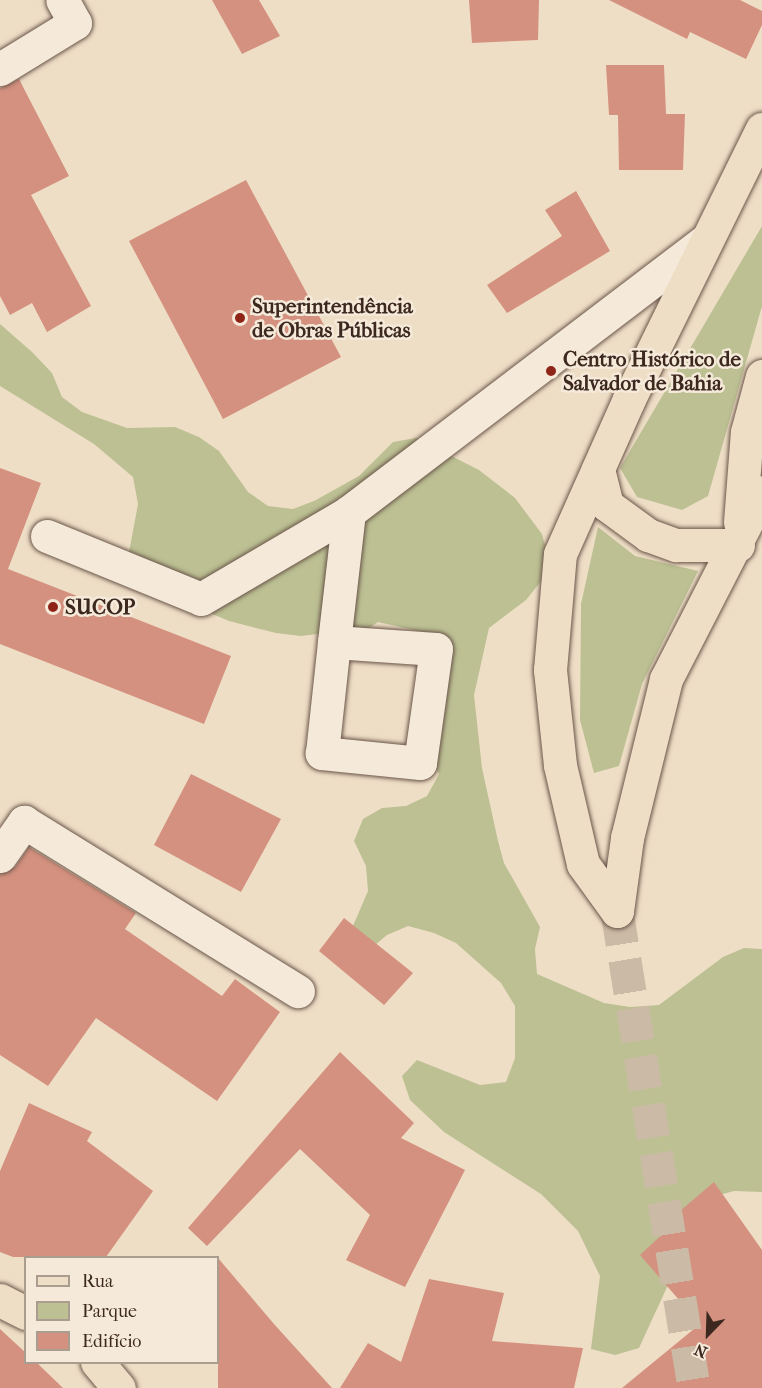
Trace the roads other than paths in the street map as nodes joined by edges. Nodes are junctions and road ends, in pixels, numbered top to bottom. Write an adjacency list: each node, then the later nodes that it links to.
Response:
1 (69, 12): 2 (street)
2 (0, 69)
3 (762, 129): 4 (main road)
4 (707, 239): 6 (main road); 8 (street)
5 (762, 376): 10 (main road)
6 (598, 469): 10 (main road); 10 (main road)
7 (761, 495): 10 (main road)
8 (348, 512): 9 (street); 11 (street)
9 (47, 536)
10 (738, 545)
11 (334, 642): 11 (street)
12 (0, 856): 13 (street)
13 (298, 991)
14 (0, 1300): 15 (main road)
15 (24, 1312)
16 (99, 1364): 17 (main road)
17 (119, 1388)

